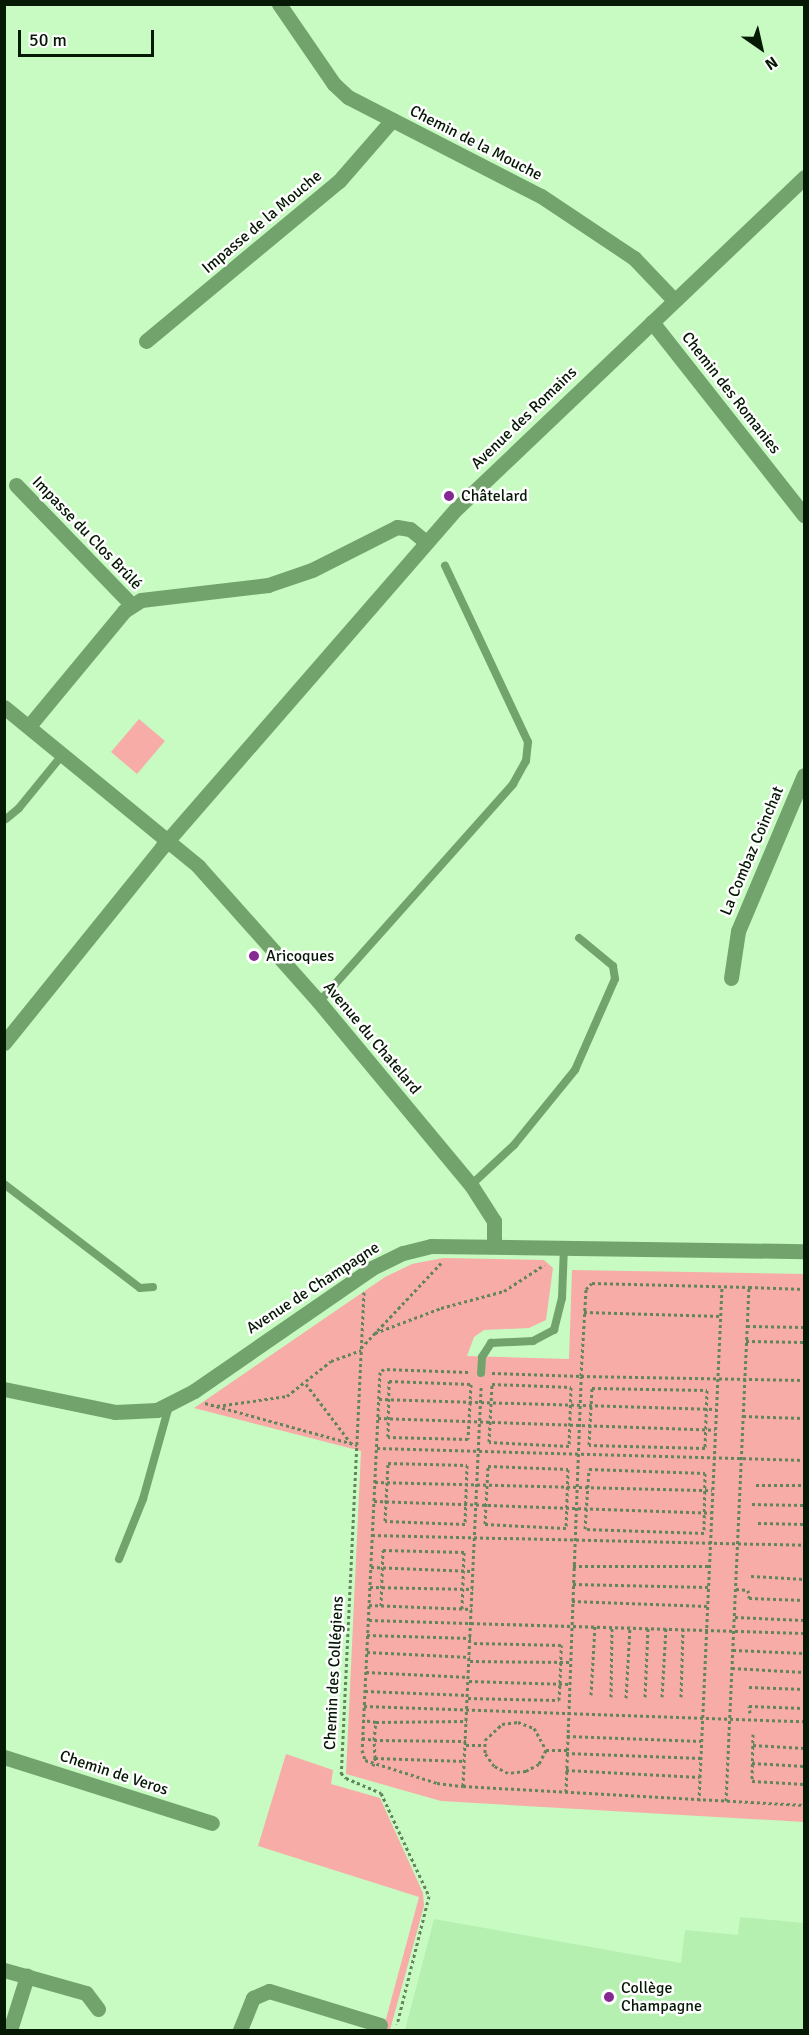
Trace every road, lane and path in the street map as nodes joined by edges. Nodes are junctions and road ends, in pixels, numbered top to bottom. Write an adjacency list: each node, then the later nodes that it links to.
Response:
1 (279, 4): 2 (street, Chemin de la Mouche)
2 (392, 120): 4 (street, Chemin de la Mouche); 6 (street, Impasse de la Mouche)
3 (804, 177): 4 (street, Avenue des Romains)
4 (674, 300): 5 (street, Avenue des Romains)
5 (652, 322): 8 (street, Chemin des Romanies); 9 (street, Avenue des Romains)
6 (146, 341)
7 (16, 485): 11 (street, Impasse du Clos Brûlé)
8 (804, 515)
9 (426, 542): 11 (street); 17 (street, Avenue des Romains)
10 (445, 566): 20 (lane)
11 (132, 605): 13 (street)
12 (4, 707): 13 (street, Avenue du Chatelard)
13 (29, 726): 14 (street, Avenue du Chatelard)
14 (63, 754): 16 (lane); 17 (street, Avenue du Chatelard)
15 (804, 775): 19 (street, La Combaz Coinchat)
16 (6, 819)
17 (169, 839): 20 (street, Avenue du Chatelard); 21 (street, Avenue des Romains)
18 (579, 938): 23 (lane)
19 (731, 978)
20 (319, 1002): 23 (street, Avenue du Chatelard)
21 (4, 1043)
22 (4, 1184): 30 (lane)
23 (471, 1185): 25 (street, Avenue du Chatelard)
24 (446, 1245): 25 (street, Avenue de Champagne); 28 (street, Avenue de Champagne); 37 (path)
25 (494, 1245): 26 (street, Avenue de Champagne)
26 (564, 1246): 27 (street, Avenue de Champagne); 37 (path); 41 (lane)
27 (804, 1251)
28 (359, 1276): 40 (path, Chemin des Collégiens); 48 (street, Avenue de Champagne)
29 (722, 1286): 31 (path); 33 (path); 34 (path)
30 (153, 1287)
31 (749, 1287): 32 (path); 35 (path)
32 (804, 1289)
33 (584, 1312): 34 (path); 42 (path)
34 (721, 1316): 43 (path)
35 (747, 1326): 36 (path); 38 (path)
36 (804, 1327)
37 (375, 1333): 40 (path)
38 (746, 1341): 39 (path); 44 (path)
39 (804, 1342)
40 (361, 1349): 46 (path); 74 (path, Chemin des Collégiens)
41 (481, 1372): 42 (path); 49 (path); 52 (path)
42 (581, 1376): 43 (path); 54 (path)
43 (718, 1377): 44 (path); 60 (path)
44 (745, 1379): 45 (path); 61 (path)
45 (804, 1380)
46 (306, 1384): 57 (path); 73 (path)
47 (4, 1389): 56 (street, Avenue de Champagne)
48 (194, 1391): 56 (street, Avenue de Champagne); 57 (path)
49 (379, 1399): 50 (path); 62 (path)
50 (389, 1399): 51 (path); 51 (path); 64 (path)
51 (471, 1401): 52 (path); 65 (path)
52 (480, 1401): 53 (path); 66 (path)
53 (490, 1402): 55 (path); 55 (path); 67 (path)
54 (580, 1404): 55 (path); 58 (path); 68 (path)
55 (571, 1405): 70 (path)
56 (169, 1406): 113 (lane)
57 (216, 1406): 73 (path)
58 (591, 1407): 59 (path); 59 (path); 69 (path)
59 (707, 1409): 60 (path); 71 (path)
60 (716, 1409): 72 (path)
61 (743, 1416): 63 (path); 79 (path)
62 (378, 1418): 64 (path); 75 (path)
63 (804, 1418)
64 (389, 1419): 65 (path); 65 (path)
65 (469, 1422): 66 (path)
66 (479, 1422): 67 (path); 76 (path)
67 (490, 1424): 70 (path); 70 (path)
68 (579, 1426): 69 (path); 70 (path); 77 (path)
69 (590, 1426): 71 (path); 71 (path)
70 (570, 1427)
71 (706, 1429): 72 (path)
72 (715, 1430): 78 (path)
73 (351, 1443): 74 (path)
74 (357, 1445): 221 (path, Chemin des Collégiens)
75 (376, 1448): 76 (path); 81 (path)
76 (478, 1452): 77 (path); 86 (path)
77 (578, 1456): 78 (path); 89 (path)
78 (714, 1458): 79 (path); 92 (path)
79 (741, 1458): 80 (path); 111 (path)
80 (804, 1460)
81 (375, 1482): 82 (path); 93 (path)
82 (387, 1483): 85 (path); 85 (path); 94 (path)
83 (756, 1485): 84 (path)
84 (804, 1485)
85 (466, 1486): 86 (path); 96 (path)
86 (477, 1486): 87 (path); 98 (path)
87 (487, 1486): 88 (path); 88 (path); 99 (path)
88 (567, 1487): 89 (path); 100 (path)
89 (576, 1487): 90 (path); 101 (path)
90 (588, 1488): 91 (path); 91 (path); 102 (path)
91 (704, 1490): 92 (path); 103 (path)
92 (712, 1490): 104 (path)
93 (374, 1501): 94 (path); 107 (path)
94 (386, 1502): 96 (path); 96 (path)
95 (752, 1504): 97 (path)
96 (466, 1505): 98 (path)
97 (804, 1505)
98 (476, 1506): 99 (path); 108 (path)
99 (486, 1506): 100 (path); 100 (path)
100 (566, 1509): 101 (path)
101 (576, 1510): 102 (path); 109 (path)
102 (587, 1510): 103 (path); 103 (path)
103 (704, 1514): 104 (path)
104 (711, 1514): 110 (path)
105 (758, 1523): 106 (path)
106 (804, 1524)
107 (372, 1535): 108 (path); 116 (path)
108 (475, 1538): 109 (path); 119 (path)
109 (574, 1542): 110 (path); 114 (path)
110 (709, 1543): 111 (path); 115 (path)
111 (738, 1543): 112 (path); 128 (path)
112 (804, 1545)
113 (119, 1559)
114 (573, 1566): 115 (path); 122 (path)
115 (708, 1566): 125 (path)
116 (371, 1567): 117 (path); 123 (path)
117 (382, 1567): 118 (path); 118 (path); 124 (path)
118 (463, 1570): 119 (path); 126 (path)
119 (473, 1571): 127 (path)
120 (751, 1576): 121 (path)
121 (804, 1579)
122 (573, 1584): 125 (path); 130 (path)
123 (370, 1587): 124 (path); 131 (path)
124 (382, 1587): 126 (path); 132 (path)
125 (708, 1587): 133 (path)
126 (463, 1589): 127 (path); 134 (path)
127 (472, 1589): 135 (path)
128 (736, 1589): 129 (path); 136 (path)
129 (804, 1600)
130 (572, 1601): 133 (path); 140 (path)
131 (369, 1605): 132 (path); 137 (path)
132 (381, 1606): 134 (path)
133 (707, 1606): 147 (path)
134 (462, 1609): 135 (path)
135 (472, 1609): 139 (path)
136 (735, 1617): 138 (path); 148 (path)
137 (368, 1620): 139 (path); 150 (path)
138 (804, 1620)
139 (471, 1622): 140 (path); 151 (path)
140 (571, 1624): 141 (path); 158 (path)
141 (595, 1625): 142 (path); 168 (path)
142 (612, 1626): 143 (path); 170 (path)
143 (630, 1626): 144 (path); 174 (path)
144 (648, 1627): 145 (path); 171 (path)
145 (666, 1628): 146 (path); 172 (path)
146 (683, 1628): 147 (path); 173 (path)
147 (706, 1629): 148 (path); 181 (path)
148 (734, 1630): 149 (path); 153 (path)
149 (804, 1633)
150 (367, 1635): 151 (path); 154 (path)
151 (471, 1638): 152 (path)
152 (470, 1643): 156 (path); 157 (path)
153 (733, 1650): 155 (path); 159 (path)
154 (366, 1652): 156 (path); 160 (path)
155 (804, 1653)
156 (470, 1659): 157 (path); 162 (path)
157 (559, 1662): 158 (path); 163 (path)
158 (570, 1662): 164 (path)
159 (732, 1668): 161 (path); 182 (path)
160 (365, 1672): 162 (path); 167 (path)
161 (804, 1672)
162 (469, 1679): 163 (path); 169 (path)
163 (560, 1683): 164 (path); 169 (path)
164 (568, 1684): 179 (path)
165 (748, 1687): 166 (path)
166 (804, 1689)
167 (364, 1691): 169 (path); 175 (path)
168 (591, 1695)
169 (468, 1696): 177 (path)
170 (611, 1697)
171 (645, 1697)
172 (662, 1697)
173 (681, 1697)
174 (626, 1698)
175 (364, 1706): 177 (path); 183 (path)
176 (804, 1708): 180 (path)
177 (468, 1709): 178 (path); 184 (path)
178 (517, 1711): 179 (path); 187 (path)
179 (567, 1712): 181 (path); 189 (path)
180 (750, 1713)
181 (701, 1717): 182 (path); 192 (path)
182 (730, 1719): 185 (path); 212 (path)
183 (363, 1720): 186 (path); 190 (path)
184 (467, 1721): 186 (path); 193 (path)
185 (804, 1721)
186 (376, 1722): 191 (path)
187 (518, 1722): 194 (path); 197 (path)
188 (753, 1734): 195 (path)
189 (567, 1736): 192 (path); 198 (path)
190 (362, 1738): 191 (path); 204 (path)
191 (374, 1740): 193 (path); 200 (path)
192 (701, 1741): 201 (path)
193 (466, 1743): 194 (path); 202 (path)
194 (485, 1745): 197 (path)
195 (753, 1745): 196 (path); 203 (path)
196 (804, 1748)
197 (546, 1750): 198 (path)
198 (566, 1752): 201 (path); 206 (path)
199 (4, 1757): 214 (street, Chemin de Veros)
200 (375, 1758): 202 (path); 204 (path)
201 (701, 1758): 207 (path)
202 (465, 1761): 209 (path)
203 (752, 1762): 205 (path); 208 (path)
204 (373, 1766): 209 (path)
205 (804, 1766)
206 (566, 1770): 207 (path); 210 (path)
207 (700, 1778): 211 (path)
208 (804, 1784)
209 (463, 1786): 210 (path)
210 (566, 1792): 211 (path)
211 (699, 1801): 212 (path)
212 (726, 1802): 213 (path)
213 (804, 1805)
214 (212, 1823)
215 (4, 1970): 216 (street)
216 (27, 1976): 217 (street); 219 (street)
217 (98, 2009)
218 (380, 2025): 220 (street)
219 (10, 2031)
220 (240, 2031)
221 (395, 2031)

